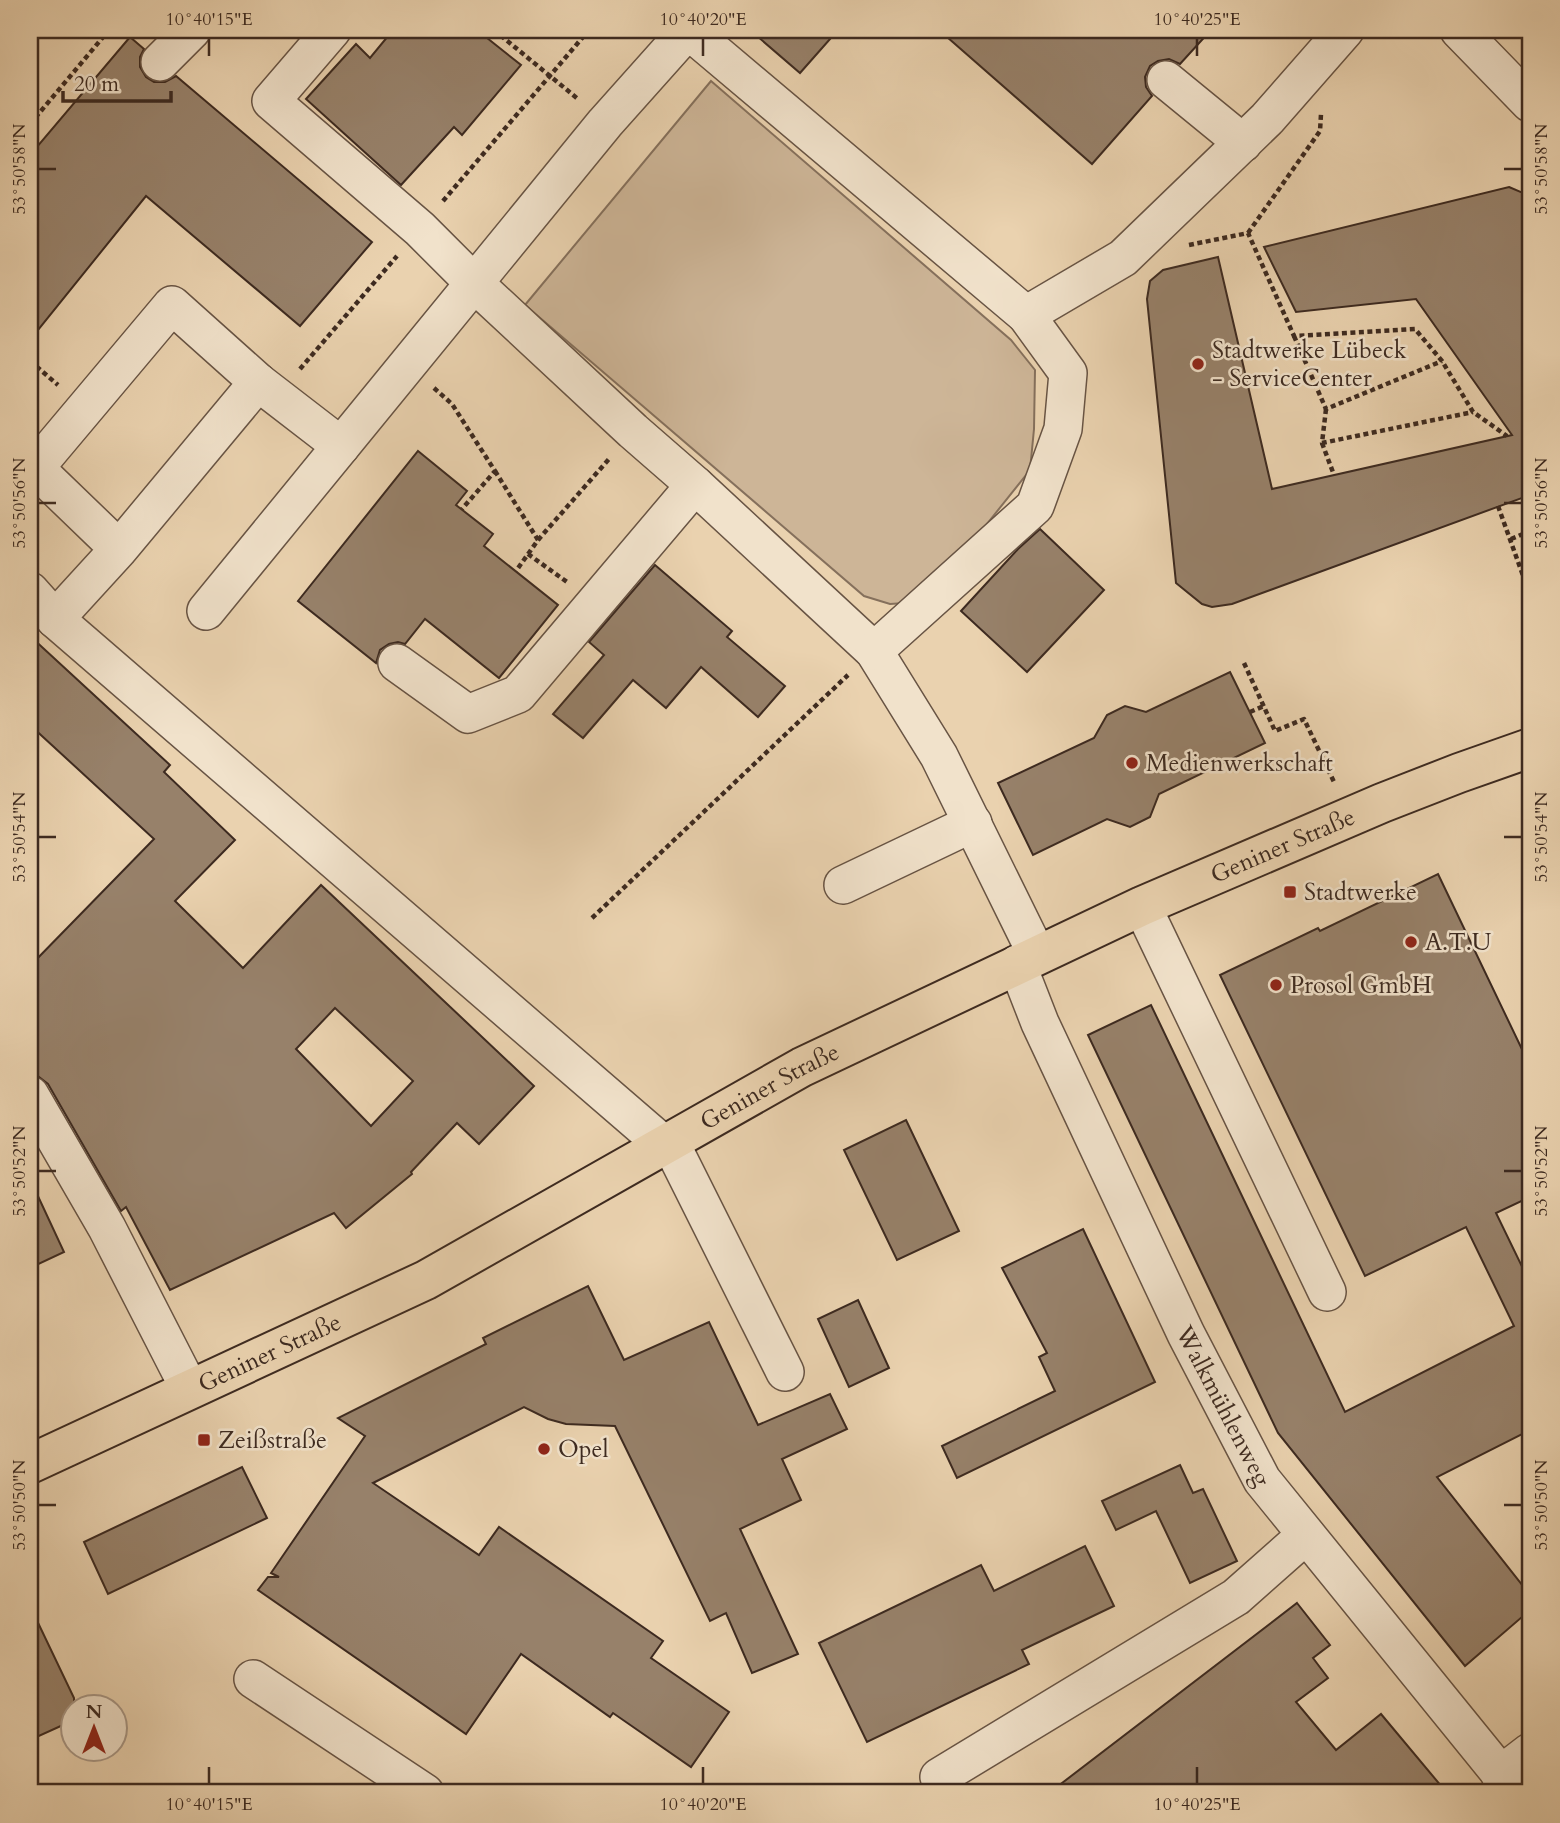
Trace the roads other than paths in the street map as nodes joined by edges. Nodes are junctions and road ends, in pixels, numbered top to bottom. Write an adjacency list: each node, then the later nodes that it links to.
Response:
1 (192, 30): 6 (street)
2 (332, 30): 10 (street, Walkmühlenweg)
3 (688, 30): 10 (street); 11 (street)
4 (1345, 30): 9 (street)
5 (1460, 30): 8 (street)
6 (160, 62)
7 (1166, 80): 9 (street)
8 (1530, 103)
9 (1243, 143): 11 (street)
10 (474, 283): 13 (street); 15 (street, Walkmühlenweg)
11 (1026, 315): 20 (street)
12 (267, 389): 13 (street); 14 (street); 16 (street)
13 (341, 446): 18 (street)
14 (32, 469): 16 (street)
15 (695, 485): 20 (street, Walkmühlenweg); 21 (street)
16 (119, 549): 19 (street)
17 (30, 592): 19 (street)
18 (206, 611)
19 (55, 619): 28 (street)
20 (874, 650): 23 (street, Walkmühlenweg)
21 (397, 663)
22 (1530, 748): 25 (main road, Geniner Straße)
23 (972, 823): 24 (street); 26 (street, Walkmühlenweg)
24 (844, 885)
25 (1142, 906): 26 (main road, Geniner Straße); 29 (street)
26 (1027, 960): 28 (main road, Geniner Straße); 33 (street, Walkmühlenweg)
27 (30, 1096): 31 (street)
28 (667, 1144): 30 (street); 31 (main road, Geniner Straße)
29 (1327, 1292)
30 (785, 1372)
31 (189, 1388): 32 (main road, Geniner Straße)
32 (30, 1464)
33 (1306, 1535): 36 (street); 37 (street, Walkmühlenweg)
34 (253, 1679): 38 (street)
35 (1530, 1752): 37 (street)
36 (939, 1777)
37 (1508, 1784)
38 (425, 1793)

